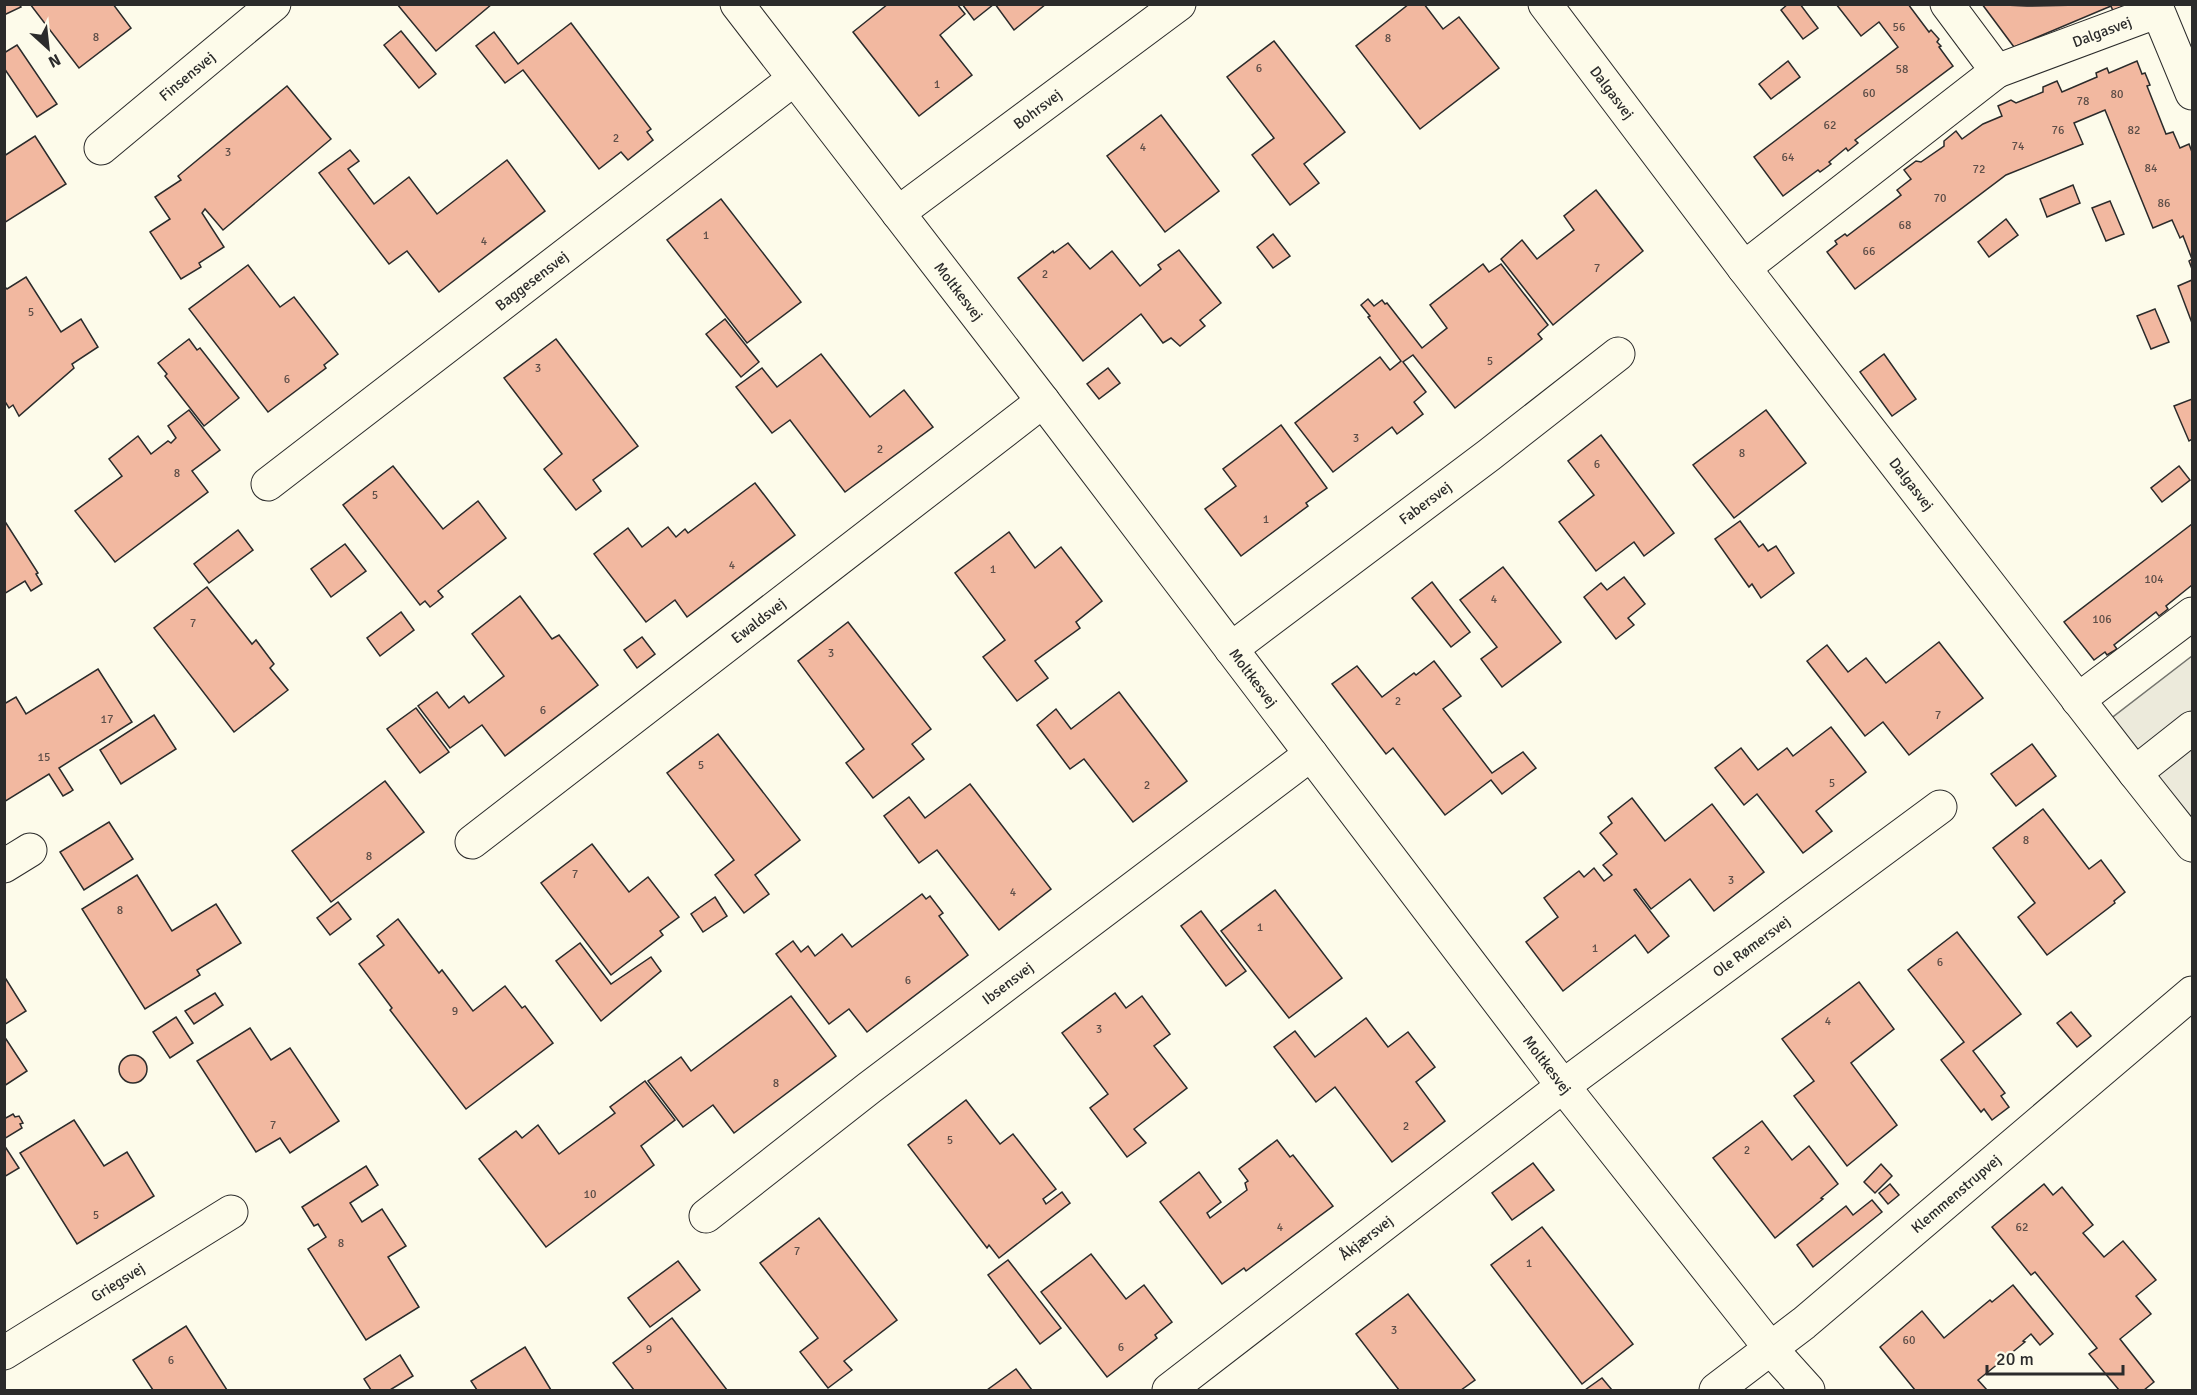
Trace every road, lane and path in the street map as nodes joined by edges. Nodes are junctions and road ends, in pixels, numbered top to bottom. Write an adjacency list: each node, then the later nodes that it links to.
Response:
1 (274, 4): 9 (street, Finsensvej)
2 (737, 4): 7 (street, Moltkesvej)
3 (1179, 4): 10 (street, Bohrsvej)
4 (1545, 4): 11 (street, Dalgasvej)
5 (1947, 4): 6 (street)
6 (1997, 71): 8 (street, Dalgasvej); 11 (street, Dalgasvej)
7 (794, 79): 10 (street, Moltkesvej); 14 (street, Baggesensvej)
8 (2193, 93)
9 (101, 148)
10 (898, 213): 13 (street, Moltkesvej)
11 (1744, 268): 17 (street, Dalgasvej)
12 (1618, 354): 16 (street, Fabersvej)
13 (1043, 401): 16 (street, Moltkesvej); 22 (street, Ewaldsvej)
14 (268, 484)
15 (2193, 614): 17 (street)
16 (1231, 649): 19 (street, Moltkesvej)
17 (2078, 700): 20 (street, Dalgasvej)
18 (2193, 728): 20 (street)
19 (1311, 754): 25 (street, Moltkesvej); 27 (street, Ibsensvej)
20 (2135, 773): 23 (street, Dalgasvej)
21 (1941, 807): 25 (street, Ole Rømersvej)
22 (472, 842)
23 (2193, 846)
24 (2193, 993): 28 (street, Klemmenstrupvej)
25 (1563, 1086): 28 (street, Moltkesvej); 30 (street, Åkjærsvej)
26 (231, 1212): 29 (street, Griegsvej)
27 (706, 1216)
28 (1771, 1349): 31 (street, Klemmenstrupvej); 32 (street, Moltkesvej)
29 (4, 1353)
30 (1169, 1390)
31 (1716, 1390)
32 (1808, 1390)

